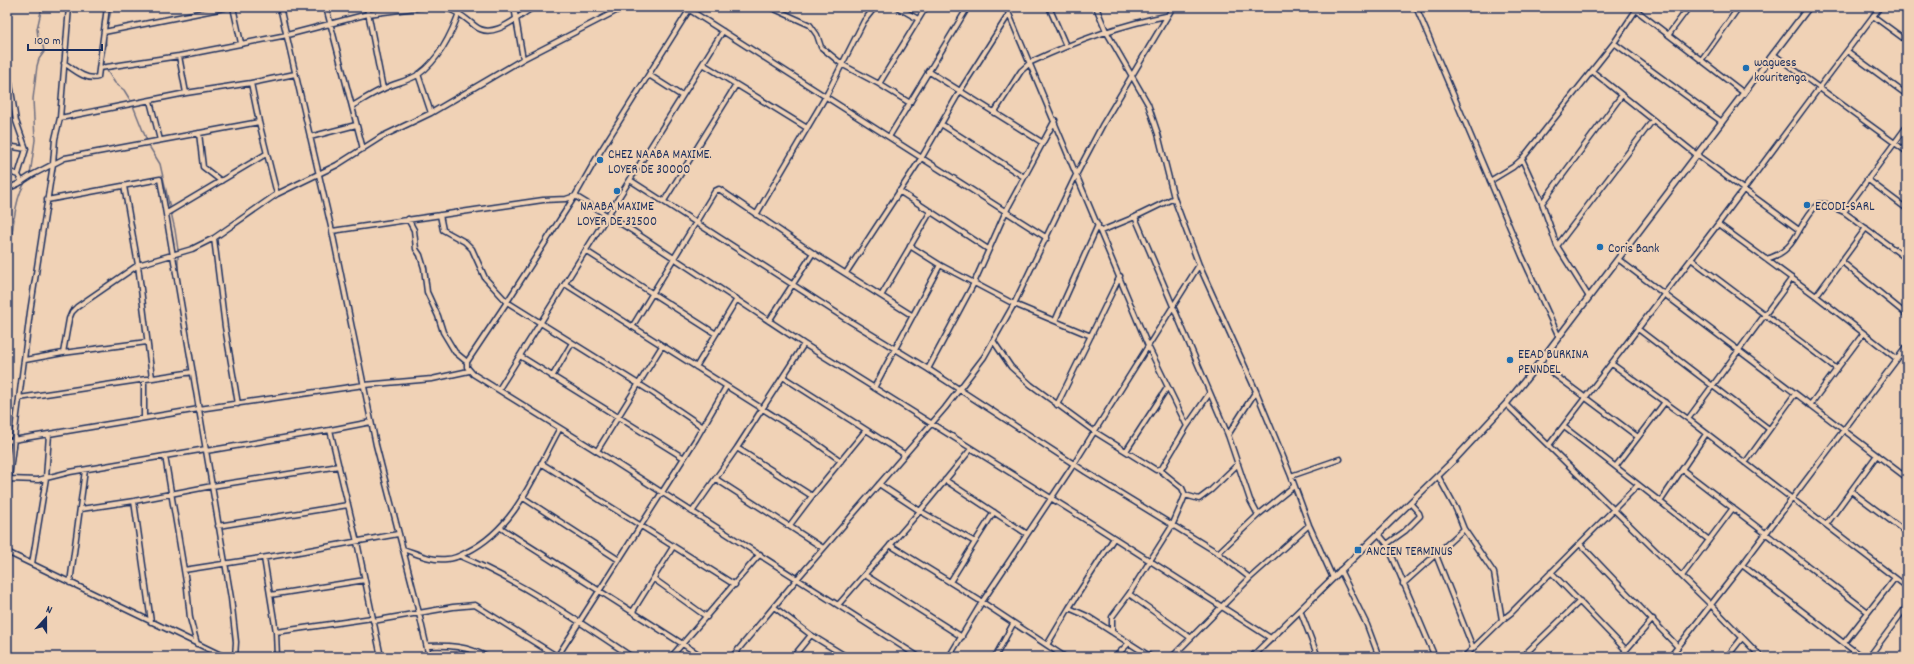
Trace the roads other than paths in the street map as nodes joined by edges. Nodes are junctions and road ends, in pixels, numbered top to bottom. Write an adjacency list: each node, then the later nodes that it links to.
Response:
1 (69, 7): 54 (street)
2 (107, 7): 40 (street)
3 (229, 7): 40 (street)
4 (233, 7): 46 (street)
5 (280, 7): 43 (street)
6 (326, 7): 38 (street)
7 (367, 7): 32 (street)
8 (423, 7): 32 (street)
9 (443, 7): 31 (street)
10 (461, 7): 31 (street)
11 (514, 7): 36 (street)
12 (534, 7): 36 (street)
13 (624, 7): 51 (street)
14 (685, 7): 28 (street)
15 (770, 7): 56 (street)
16 (875, 7): 56 (street)
17 (897, 7): 37 (street)
18 (926, 7): 37 (street)
19 (1006, 7): 33 (street)
20 (1049, 7): 47 (street)
21 (1096, 7): 39 (street)
22 (1173, 7): 34 (street)
23 (1416, 7): 114 (street)
24 (1689, 7): 42 (street)
25 (1739, 7): 52 (street)
26 (1809, 7): 49 (street)
27 (1880, 7): 35 (street)
28 (690, 8): 41 (street); 62 (street)
29 (967, 8): 59 (street)
30 (1637, 9): 42 (street); 45 (street)
31 (459, 13): 36 (street); 61 (street)
32 (368, 14): 38 (street); 69 (street)
33 (1009, 14): 53 (street); 70 (street)
34 (1166, 16): 39 (street); 63 (street)
35 (1873, 16): 44 (street); 48 (street)
36 (515, 18): 51 (street)
37 (918, 19): 66 (street)
38 (330, 24): 43 (street); 79 (street)
39 (1106, 31): 47 (street); 63 (street)
40 (104, 32): 57 (street)
41 (723, 32): 55 (street); 75 (street)
42 (1669, 34): 52 (street)
43 (287, 35): 46 (street); 60 (street)
44 (1907, 41)
45 (1614, 42): 58 (street); 86 (street)
46 (241, 43): 50 (street)
47 (1066, 46): 53 (street)
48 (1847, 51): 68 (street); 73 (street)
49 (1773, 54): 68 (street); 72 (street)
50 (179, 56): 57 (street); 71 (street)
51 (523, 59): 80 (street)
52 (1702, 59): 72 (street)
53 (1031, 62): 81 (street); 83 (street)
54 (64, 63): 57 (street); 82 (street)
55 (703, 64): 67 (street); 74 (street)
56 (843, 65): 66 (street); 75 (street)
57 (100, 68)
58 (1592, 71): 76 (street); 104 (street)
59 (928, 72): 70 (street); 78 (street)
60 (295, 74): 65 (street); 92 (street)
61 (418, 74): 69 (street); 80 (street)
62 (649, 75): 74 (street); 121 (street)
63 (1133, 76): 109 (street); 122 (street)
64 (7, 77): 98 (street)
65 (251, 83): 71 (street); 85 (street)
66 (879, 84): 78 (street)
67 (736, 85): 90 (street); 124 (street)
68 (1819, 88): 95 (street); 118 (street)
69 (383, 89): 79 (street)
70 (960, 91): 81 (street); 87 (street)
71 (186, 93): 77 (street)
72 (1744, 93): 86 (street)
73 (1907, 95)
74 (682, 96): 112 (street)
75 (826, 96): 90 (street); 93 (street)
76 (1622, 96): 84 (street); 125 (street)
77 (150, 101): 82 (street); 94 (street)
78 (910, 103): 93 (street)
79 (352, 106): 88 (street)
80 (431, 113): 99 (street)
81 (994, 113): 96 (street)
82 (60, 118): 105 (street)
83 (1055, 120): 96 (street); 109 (street)
84 (1653, 120): 102 (street); 146 (street)
85 (259, 122): 91 (street); 101 (street)
86 (1722, 122): 102 (street)
87 (941, 124): 103 (street); 110 (street)
88 (356, 125): 92 (street); 99 (street)
89 (1907, 126): 95 (street)
90 (808, 128): 133 (street)
91 (199, 133): 94 (street); 113 (street)
92 (310, 137): 107 (street)
93 (889, 137): 103 (street)
94 (160, 140): 105 (street)
95 (1895, 142): 100 (street); 111 (street)
96 (1043, 143): 110 (street)
97 (7, 146): 98 (street)
98 (26, 149): 108 (street)
99 (363, 149): 107 (street)
100 (1907, 152)
101 (266, 154): 113 (street); 120 (street)
102 (1697, 155): 118 (street); 152 (street)
103 (922, 157): 119 (street); 127 (street)
104 (1522, 158): 114 (street); 125 (street)
105 (53, 164): 115 (street); 123 (street)
106 (7, 171): 108 (street)
107 (319, 173): 120 (street); 140 (street)
108 (18, 175): 115 (street)
109 (1076, 175): 137 (street); 144 (street)
110 (1024, 177): 127 (street)
111 (1867, 179): 126 (street); 129 (street)
112 (630, 180): 124 (street); 132 (street)
113 (221, 181): 130 (street)
114 (1490, 181): 186 (street)
115 (22, 182): 117 (street)
116 (124, 186): 123 (street); 130 (street); 157 (street)
117 (7, 189)
118 (1744, 190): 138 (street); 141 (street)
119 (900, 191): 128 (street); 160 (street)
120 (277, 194): 143 (street)
121 (575, 196): 131 (street); 132 (street); 172 (street)
122 (1174, 198): 134 (street); 159 (street)
123 (47, 200): 199 (street)
124 (664, 201): 136 (street)
125 (1542, 203): 146 (street)
126 (1907, 209)
127 (1006, 211): 144 (street); 147 (street)
128 (931, 212): 145 (street); 147 (street)
129 (1844, 212): 139 (street); 141 (street)
130 (167, 213): 150 (street)
131 (440, 215): 135 (street); 172 (street)
132 (607, 215): 148 (street); 151 (street)
133 (756, 215): 136 (street); 149 (street)
134 (1135, 217): 142 (street); 174 (street)
135 (408, 219): 140 (street); 200 (street)
136 (696, 222): 151 (street); 165 (street)
137 (1098, 224): 142 (street); 179 (street)
138 (1718, 224): 153 (street); 154 (street)
139 (1866, 228): 155 (street); 156 (street)
140 (332, 230): 214 (street)
141 (1799, 230): 154 (street)
142 (1101, 231): 161 (street)
143 (214, 238): 150 (street); 226 (street)
144 (1048, 238): 173 (street)
145 (910, 246): 158 (street); 168 (street)
146 (1557, 246): 170 (street)
147 (988, 249): 163 (street)
148 (586, 251): 164 (street); 167 (street)
149 (813, 253): 160 (street); 165 (street)
150 (173, 255): 157 (street); 207 (street)
151 (675, 258): 167 (street); 171 (street)
152 (1618, 259): 166 (street); 170 (street)
153 (1691, 259): 166 (street); 175 (street)
154 (1766, 259): 162 (street)
155 (1907, 259)
156 (1841, 261): 169 (street); 176 (street)
157 (138, 265): 187 (street); 196 (street)
158 (940, 265): 163 (street); 177 (street)
159 (1200, 265): 174 (street); 220 (street)
160 (846, 273): 168 (street)
161 (1120, 276): 185 (street); 192 (street)
162 (1792, 278): 169 (street); 175 (street)
163 (974, 283): 173 (street); 204 (street)
164 (566, 284): 180 (street); 181 (street)
165 (794, 285): 178 (street); 194 (street)
166 (1664, 293): 182 (street); 195 (street)
167 (653, 294): 181 (street); 183 (street)
168 (881, 296): 177 (street)
169 (1816, 296): 184 (street)
170 (1589, 297): 186 (street)
171 (737, 299): 178 (street); 183 (street)
172 (507, 302): 180 (street); 200 (street)
173 (1014, 304): 179 (street); 188 (street)
174 (1173, 306): 192 (street); 221 (street)
175 (1765, 315): 195 (street); 205 (street)
176 (1907, 315)
177 (913, 316): 194 (street)
178 (769, 321): 190 (street)
179 (1055, 321): 185 (street)
180 (541, 323): 189 (street); 197 (street)
181 (632, 327): 191 (street)
182 (1638, 329): 202 (street); 213 (street)
183 (716, 334): 203 (street)
184 (1863, 334): 198 (street); 205 (street)
185 (1091, 336): 228 (street)
186 (1559, 336): 201 (street)
187 (147, 342): 196 (street); 210 (street)
188 (994, 342): 219 (street); 228 (street)
189 (572, 343): 208 (street); 212 (street)
190 (804, 344): 209 (street); 216 (street)
191 (662, 346): 203 (street); 212 (street)
192 (1148, 346): 217 (street); 245 (street)
193 (1907, 346): 198 (street)
194 (896, 349): 204 (street); 216 (street)
195 (1738, 350): 213 (street); 222 (street)
196 (63, 353): 199 (street)
197 (520, 356): 208 (street); 218 (street)
198 (1897, 359): 244 (street)
199 (25, 360): 223 (street)
200 (467, 362): 206 (street)
201 (1540, 363): 224 (street); 227 (street)
202 (1612, 364): 224 (street); 225 (street)
203 (696, 367): 215 (street)
204 (928, 369): 219 (street)
205 (1837, 369): 229 (street)
206 (469, 371): 214 (street); 218 (street)
207 (193, 372): 210 (street); 231 (street)
208 (552, 377): 232 (street)
209 (783, 377): 230 (street); 242 (street)
210 (152, 378): 211 (street)
211 (144, 380): 223 (street); 233 (street)
212 (638, 384): 232 (street); 238 (street)
213 (1712, 385): 234 (street); 243 (street)
214 (364, 386): 226 (street); 235 (street)
215 (726, 387): 230 (street); 238 (street)
216 (874, 388): 236 (street)
217 (1167, 388): 237 (street); 257 (street)
218 (498, 389): 240 (street)
219 (959, 390): 236 (street); 266 (street)
220 (1256, 391): 248 (street); 273 (street)
221 (1209, 394): 237 (street); 248 (street)
222 (1795, 394): 229 (street); 243 (street)
223 (19, 398): 250 (street)
224 (1586, 398): 239 (street); 249 (street)
225 (1665, 402): 234 (street); 249 (street)
226 (238, 404): 231 (street)
227 (1506, 404): 252 (street); 274 (street)
228 (1057, 405): 245 (street)
229 (1810, 405): 244 (street)
230 (762, 408): 253 (street); 263 (street)
231 (199, 409): 233 (street); 255 (street)
232 (618, 417): 256 (street); 261 (street)
233 (144, 418): 246 (street)
234 (1688, 419): 247 (street)
235 (372, 422): 241 (street); 315 (street)
236 (932, 423): 254 (street); 258 (street)
237 (1186, 426): 271 (street)
238 (703, 427): 261 (street)
239 (1564, 427): 252 (street); 269 (street)
240 (560, 428): 256 (street); 264 (street)
241 (330, 430): 255 (street); 268 (street)
242 (866, 430): 258 (street); 263 (street)
243 (1769, 430): 265 (street)
244 (1843, 430): 259 (street); 291 (street)
245 (1094, 432): 257 (street); 266 (street)
246 (49, 434): 250 (street); 275 (street)
247 (1706, 434): 265 (street); 272 (street)
248 (1228, 435): 267 (street)
249 (1638, 437): 269 (street)
250 (14, 439): 251 (street); 277 (street)
251 (7, 441)
252 (1549, 445): 299 (street)
253 (737, 448): 278 (street); 289 (street)
254 (971, 449): 279 (street); 292 (street)
255 (206, 450): 260 (street); 282 (street)
256 (597, 450): 285 (street)
257 (1126, 451): 271 (street)
258 (904, 454): 280 (street)
259 (1877, 455): 276 (street); 284 (street)
260 (165, 456): 270 (street); 287 (street)
261 (684, 458): 285 (street)
262 (1340, 459): 273 (street)
263 (841, 461): 289 (street)
264 (541, 462): 290 (street); 308 (street)
265 (1745, 463): 291 (street)
266 (1074, 464): 292 (street); 309 (street)
267 (1238, 464): 288 (street); 303 (street)
268 (340, 466): 282 (street); 296 (street)
269 (1616, 466): 281 (street)
270 (85, 470): 275 (street); 298 (street)
271 (1160, 470): 288 (street)
272 (1683, 470): 294 (street); 297 (street)
273 (1291, 476): 283 (street)
274 (1438, 476): 295 (street); 311 (street)
275 (46, 478): 277 (street); 335 (street)
276 (1907, 478)
277 (9, 479): 286 (street)
278 (716, 479): 301 (street); 304 (street)
279 (945, 480): 300 (street); 302 (street)
280 (879, 484): 300 (street); 325 (street)
281 (1638, 485): 294 (street); 299 (street)
282 (212, 486): 287 (street); 307 (street)
283 (1294, 486): 303 (street); 305 (street)
284 (1851, 491): 306 (street); 314 (street)
285 (662, 492): 301 (street); 308 (street)
286 (7, 494)
287 (172, 494): 293 (street); 338 (street)
288 (1185, 495): 309 (street)
289 (812, 496): 304 (street)
290 (522, 497): 310 (street); 333 (street)
291 (1791, 498): 306 (street); 312 (street)
292 (1050, 499): 316 (street); 317 (street)
293 (134, 501): 298 (street); 373 (street)
294 (1660, 502): 318 (street)
295 (1410, 503): 313 (street); 321 (street)
296 (348, 505): 307 (street); 319 (street)
297 (1734, 508): 312 (street); 318 (street)
298 (80, 509): 350 (street)
299 (1615, 510): 322 (street); 342 (street)
300 (920, 511): 320 (street); 323 (street)
301 (692, 512): 328 (street)
302 (994, 512): 316 (street); 320 (street)
303 (1258, 515): 329 (street)
304 (790, 525): 325 (street)
305 (1309, 525): 343 (street); 344 (street)
306 (1826, 525): 345 (street)
307 (218, 526): 336 (street)
308 (641, 526): 324 (street); 333 (street)
309 (1172, 526): 329 (street); 334 (street)
310 (501, 528): 331 (street); 354 (street)
311 (1464, 529): 330 (street); 372 (street)
312 (1765, 532): 337 (street); 367 (street)
313 (1378, 533): 321 (street); 339 (street)
314 (1907, 533)
315 (398, 534): 319 (street); 326 (street)
316 (1027, 534): 358 (street)
317 (1114, 538): 334 (street); 364 (street)
318 (1709, 540): 342 (street)
319 (357, 542): 332 (street); 348 (street)
320 (975, 542): 349 (street)
321 (1387, 544): 351 (street)
322 (1580, 544): 340 (street); 371 (street)
323 (890, 545): 341 (street); 349 (street)
324 (673, 547): 346 (street); 352 (street)
325 (823, 548): 347 (street)
326 (403, 549): 331 (street); 368 (street)
327 (7, 552): 335 (street)
328 (760, 554): 347 (street); 352 (street)
329 (1218, 554): 343 (street)
330 (1436, 555): 351 (street); 390 (street)
331 (460, 556): 374 (street)
332 (264, 558): 336 (street); 356 (street)
333 (619, 560): 354 (street)
334 (1149, 561): 355 (street); 363 (street)
335 (32, 564): 350 (street)
336 (224, 564): 338 (street); 393 (street)
337 (1742, 565): 359 (street); 383 (street)
338 (184, 570): 384 (street)
339 (1340, 570): 344 (street); 414 (street)
340 (1551, 572): 357 (street); 372 (street)
341 (865, 575): 360 (street); 379 (street)
342 (1682, 576): 359 (street)
343 (1250, 578): 363 (street)
344 (1332, 578): 365 (street)
345 (1895, 578): 353 (street); 367 (street)
346 (654, 579): 366 (street); 369 (street)
347 (797, 579): 360 (street); 362 (street)
348 (365, 580): 356 (street); 370 (street)
349 (950, 582): 358 (street)
350 (70, 583): 373 (street)
351 (1404, 584): 415 (street)
352 (735, 585): 369 (street)
353 (1907, 586)
354 (600, 591): 366 (street); 374 (street)
355 (1129, 594): 377 (street); 380 (street)
356 (270, 595): 376 (street)
357 (1580, 601): 391 (street); 417 (street)
358 (982, 602): 375 (street); 379 (street)
359 (1710, 604): 382 (street); 389 (street)
360 (838, 605): 405 (street)
361 (1907, 606): 423 (street)
362 (774, 607): 378 (street); 402 (street)
363 (1221, 607): 380 (street); 381 (street)
364 (1069, 608): 377 (street); 388 (street)
365 (1300, 610): 381 (street); 413 (street)
366 (633, 611): 385 (street)
367 (1868, 612): 383 (street)
368 (419, 613): 370 (street); 387 (street); 398 (street)
369 (707, 617): 385 (street)
370 (372, 619): 376 (street); 395 (street)
371 (1653, 619): 389 (street); 391 (street)
372 (1502, 620): 390 (street)
373 (151, 622): 384 (street)
374 (579, 622): 398 (street); 399 (street)
375 (1013, 624): 388 (street); 407 (street)
376 (276, 632): 394 (street)
377 (1112, 632): 386 (street)
378 (812, 635): 403 (street); 404 (street)
379 (962, 636): 406 (street)
380 (1191, 638): 411 (street)
381 (1272, 638): 412 (street)
382 (1742, 638): 420 (street); 421 (street)
383 (1844, 643): 422 (street)
384 (197, 644): 392 (street)
385 (682, 644): 400 (street); 401 (street)
386 (1128, 644): 409 (street); 410 (street)
387 (427, 646): 396 (street); 397 (street)
388 (1047, 646): 408 (street)
389 (1678, 646): 419 (street)
390 (1473, 648): 416 (street)
391 (1626, 650): 418 (street)
392 (225, 657)
393 (235, 657)
394 (277, 657)
395 (381, 657)
396 (429, 657)
397 (487, 657)
398 (557, 657)
399 (632, 657)
400 (671, 657)
401 (703, 657)
402 (732, 657)
403 (793, 657)
404 (847, 657)
405 (919, 657)
406 (949, 657)
407 (996, 657)
408 (1065, 657)
409 (1114, 657)
410 (1151, 657)
411 (1172, 657)
412 (1252, 657)
413 (1318, 657)
414 (1379, 657)
415 (1435, 657)
416 (1464, 657)
417 (1522, 657)
418 (1621, 657)
419 (1670, 657)
420 (1727, 657)
421 (1761, 657)
422 (1862, 657)
423 (1869, 657)

